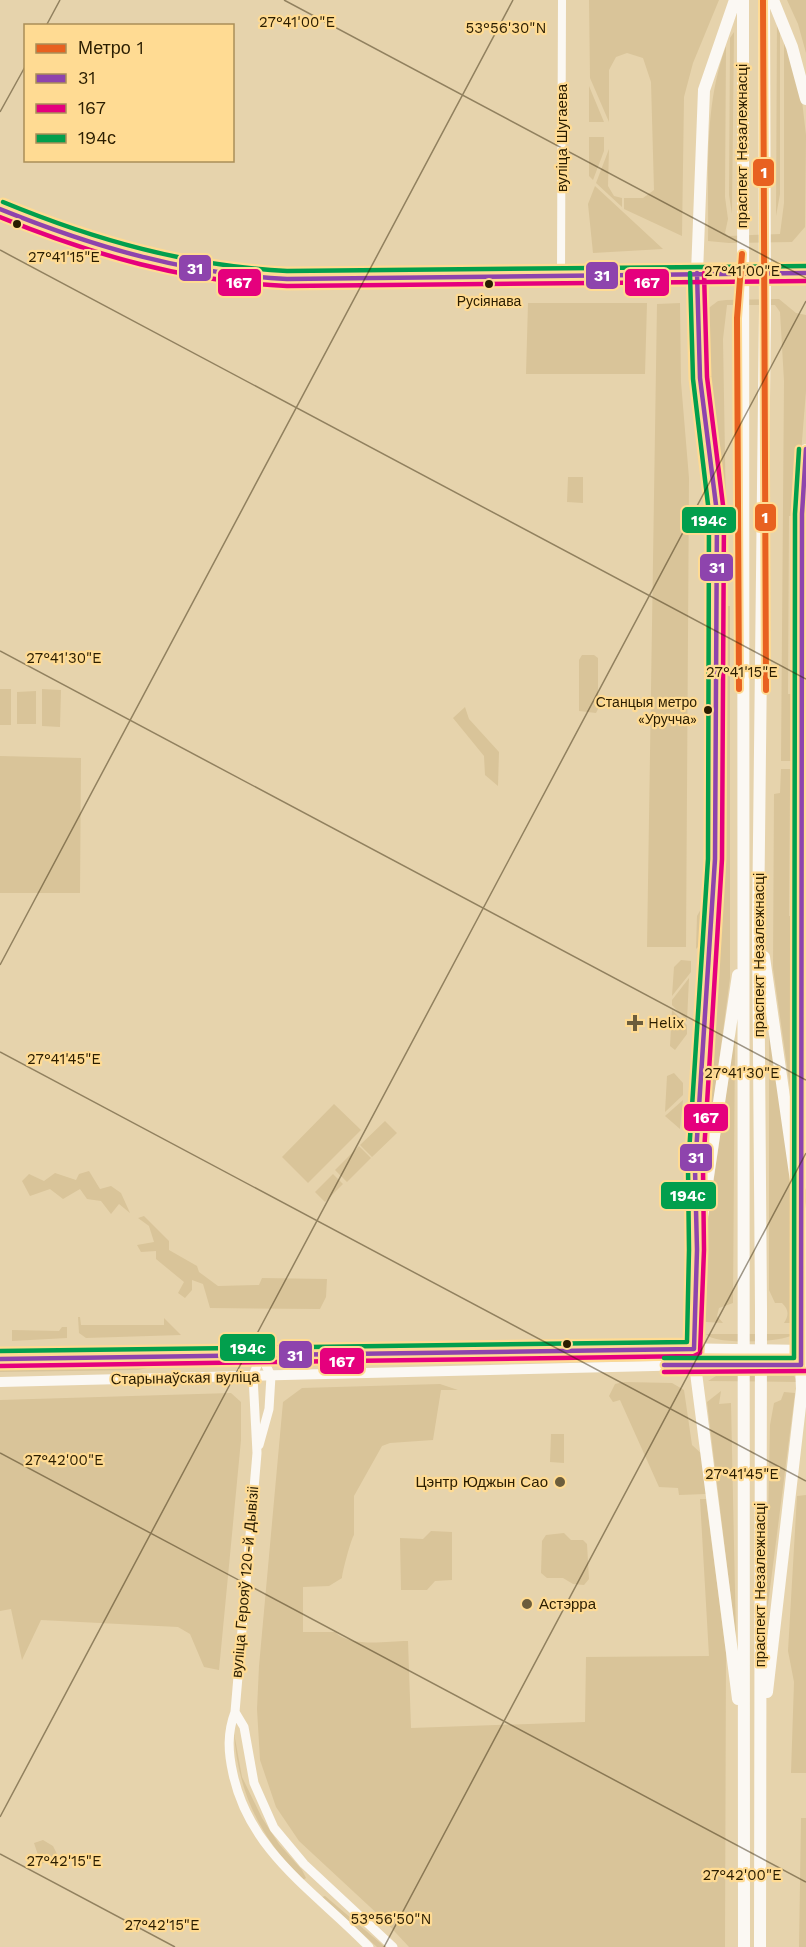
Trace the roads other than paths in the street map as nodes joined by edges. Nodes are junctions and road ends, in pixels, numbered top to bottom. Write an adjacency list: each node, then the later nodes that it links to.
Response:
1 (562, 0): 10 (street, вуліца Шугаева)
2 (735, 0): 8 (highway)
3 (743, 0): 13 (highway, праспект Незалежнасці)
4 (764, 0): 14 (highway, праспект Незалежнасці)
5 (773, 0): 6 (highway)
6 (806, 99)
7 (0, 209): 10 (main road)
8 (697, 273): 9 (main road); 10 (main road); 16 (main road)
9 (806, 273)
10 (561, 275)
11 (806, 449): 12 (main road)
12 (803, 730): 15 (main road)
13 (744, 926): 16 (highway); 29 (highway, праспект Незалежнасці)
14 (758, 928): 15 (highway); 28 (highway, праспект Незалежнасці)
15 (802, 1223): 18 (main road)
16 (697, 1250): 17 (main road)
17 (694, 1348): 18 (main road, Старынаўская вуліца); 19 (main road, Старынаўская вуліца); 21 (main road)
18 (803, 1350): 22 (main road)
19 (261, 1355): 20 (main road, Старынаўская вуліца); 23 (street); 24 (street)
20 (0, 1359)
21 (695, 1365): 22 (main road, Старынаўская вуліца); 24 (main road, Старынаўская вуліца); 29 (highway)
22 (804, 1365): 28 (highway)
23 (253, 1376): 24 (main road, Старынаўская вуліца); 25 (main road, Старынаўская вуліца); 26 (street, вуліца Герояў 120-й Дывізіі)
24 (272, 1376): 26 (street, вуліца Герояў 120-й Дывізіі)
25 (0, 1382)
26 (257, 1453): 27 (street, вуліца Герояў 120-й Дывізіі)
27 (235, 1712): 30 (street, вуліца Герояў 120-й Дывізіі); 31 (street, вуліца Герояў 120-й Дывізіі)
28 (761, 1746): 33 (highway, праспект Незалежнасці)
29 (744, 1748): 32 (highway, праспект Незалежнасці)
30 (369, 1947)
31 (393, 1947)
32 (744, 1947)
33 (760, 1947)

